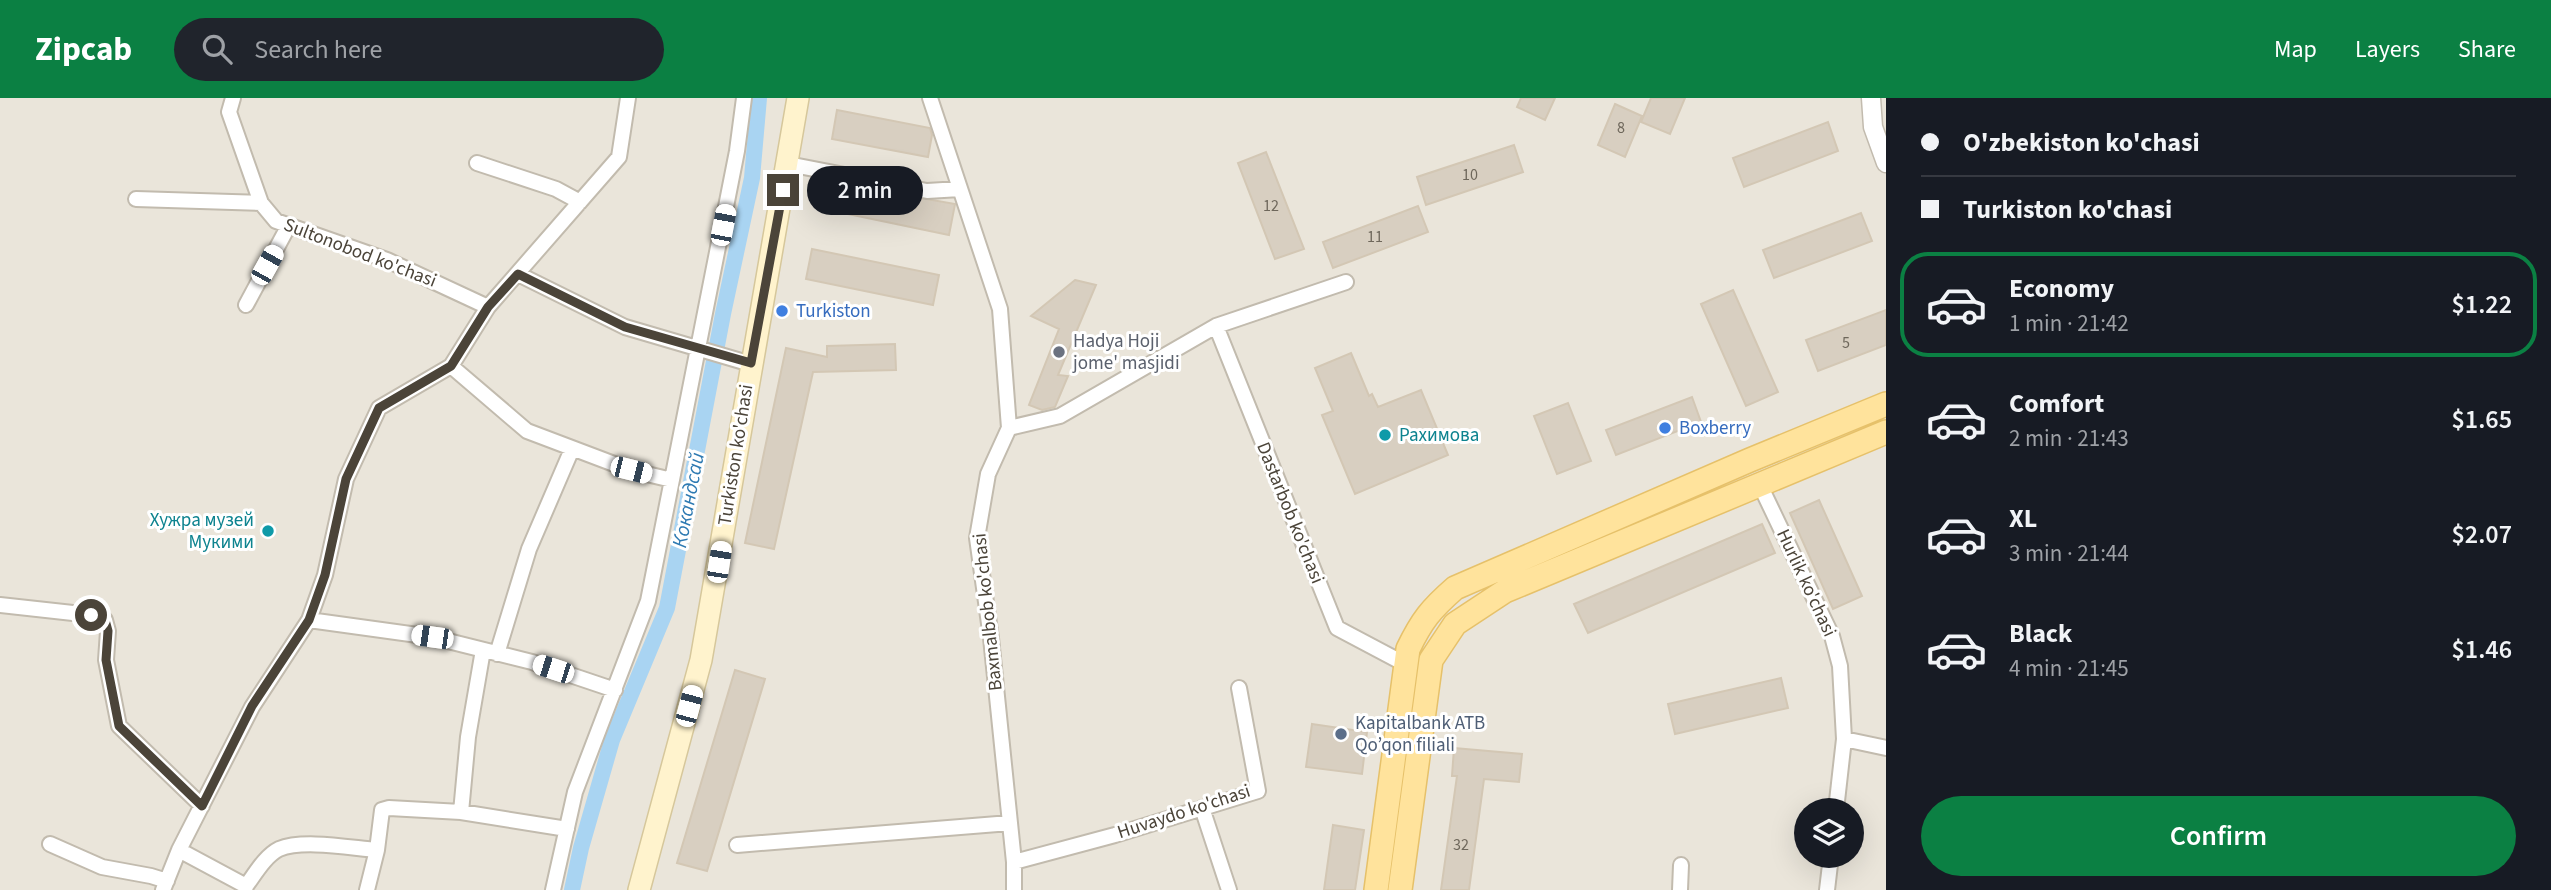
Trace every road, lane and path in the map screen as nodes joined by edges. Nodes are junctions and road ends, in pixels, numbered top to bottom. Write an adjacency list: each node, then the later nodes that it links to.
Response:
1 (233, 98): 13 (street)
2 (628, 98): 12 (street)
3 (744, 98): 20 (street)
4 (797, 98): 9 (main road, Turkiston ko'chasi)
5 (930, 98): 10 (street, Baxmalbob ko'chasi)
6 (1871, 98): 8 (street)
7 (477, 163): 12 (street)
8 (1886, 163)
9 (788, 164): 10 (street); 21 (main road, Turkiston ko'chasi)
10 (960, 190): 24 (street, Baxmalbob ko'chasi)
11 (136, 199): 13 (street)
12 (580, 202): 15 (street)
13 (261, 203): 14 (street, Sultonobod ko'chasi)
14 (289, 225): 17 (street); 18 (street, Sultonobod ko'chasi)
15 (518, 274): 18 (street); 20 (street)
16 (1346, 282): 19 (street)
17 (246, 305)
18 (488, 307): 22 (street)
19 (1216, 326): 24 (street); 32 (street, Dastarbob ko'chasi)
20 (698, 349): 21 (street); 27 (street)
21 (740, 361): 54 (main road, Turkiston ko'chasi)
22 (451, 366): 26 (street); 30 (street)
23 (1886, 404): 32 (main road)
24 (1009, 428): 41 (street, Baxmalbob ko'chasi)
25 (1886, 432): 28 (main road)
26 (572, 449): 27 (street); 31 (street)
27 (672, 480): 34 (street)
28 (1760, 485): 35 (street, Hurlik ko'chasi); 58 (main road)
29 (0, 605): 38 (street)
30 (309, 620): 31 (street); 38 (street)
31 (490, 652): 34 (street); 40 (street)
32 (1405, 664): 57 (main road)
33 (1239, 688): 39 (street, Huvaydo ko'chasi)
34 (615, 690): 42 (street)
35 (1844, 739): 36 (street); 37 (street, Hurlik ko'chasi)
36 (1886, 748)
37 (1837, 798)
38 (202, 806): 45 (street)
39 (1202, 808): 47 (street, Huvaydo ko'chasi); 56 (street)
40 (461, 812): 42 (street); 46 (street)
41 (1010, 823): 44 (street); 47 (street, Baxmalbob ko'chasi)
42 (567, 829): 53 (street)
43 (50, 844): 50 (street)
44 (737, 845)
45 (179, 850): 50 (street); 51 (street)
46 (377, 850): 51 (street); 52 (street)
47 (1014, 862): 55 (street, Baxmalbob ko'chasi)
48 (1681, 865): 59 (street)
49 (1830, 868): 60 (street)
50 (165, 886)
51 (245, 888)
52 (367, 890)
53 (553, 890)
54 (639, 890)
55 (1014, 890)
56 (1229, 890)
57 (1376, 890)
58 (1400, 890)
59 (1681, 890)
60 (1827, 890)

